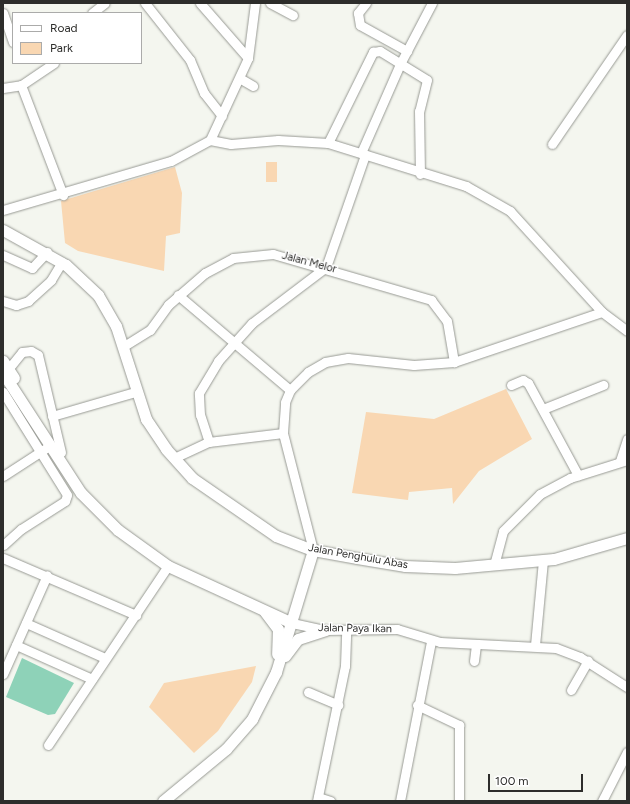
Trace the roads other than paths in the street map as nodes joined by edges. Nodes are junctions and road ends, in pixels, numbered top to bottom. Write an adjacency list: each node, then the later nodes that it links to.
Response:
1 (104, 3): 8 (street)
2 (145, 3): 21 (street)
3 (200, 3): 14 (street)
4 (255, 3): 14 (street)
5 (270, 3): 10 (street)
6 (366, 3): 13 (street)
7 (432, 3): 13 (street)
8 (93, 12)
9 (3, 13): 12 (street)
10 (293, 15)
11 (627, 35): 24 (street)
12 (12, 39)
13 (407, 51): 16 (street)
14 (248, 58): 17 (street)
15 (52, 64): 18 (street)
16 (400, 64): 23 (street); 25 (street); 26 (street)
17 (241, 79): 19 (street); 21 (street)
18 (18, 85): 20 (street); 27 (street)
19 (253, 86)
20 (3, 88)
21 (222, 116): 22 (street)
22 (210, 140): 23 (street); 27 (street)
23 (328, 143): 25 (street)
24 (552, 144)
25 (363, 154): 26 (street); 33 (street)
26 (420, 174): 36 (street)
27 (63, 195): 28 (street)
28 (3, 210)
29 (3, 230): 30 (main road, Jalan Penghulu Abas)
30 (47, 252): 31 (street); 32 (main road, Jalan Penghulu Abas)
31 (3, 255)
32 (62, 262): 35 (street); 39 (main road, Jalan Penghulu Abas)
33 (326, 267): 34 (street, Jalan Melor); 38 (street); 40 (street, Jalan Melor)
34 (178, 295): 38 (street); 39 (street, Jalan Melor)
35 (3, 301)
36 (602, 312): 37 (street); 40 (street)
37 (627, 331)
38 (234, 343): 44 (street); 51 (street)
39 (124, 346): 46 (main road, Jalan Penghulu Abas)
40 (454, 362): 44 (street)
41 (5, 370): 48 (street); 52 (main road, Jalan Paya Ikan)
42 (511, 385): 47 (street)
43 (603, 385): 47 (street)
44 (290, 390): 49 (street)
45 (3, 392): 53 (street)
46 (135, 392): 48 (street); 54 (main road, Jalan Penghulu Abas)
47 (543, 409): 56 (street)
48 (52, 416): 52 (street)
49 (283, 433): 51 (street); 60 (street)
50 (627, 439): 55 (street)
51 (209, 442): 54 (street)
52 (56, 446): 53 (street); 64 (main road, Jalan Paya Ikan)
53 (41, 452): 57 (street); 59 (street)
54 (174, 458): 60 (main road, Jalan Penghulu Abas)
55 (624, 460): 56 (street)
56 (578, 475): 63 (street)
57 (3, 476)
58 (627, 538): 62 (main road, Jalan Penghulu Abas)
59 (3, 545)
60 (313, 550): 63 (main road, Jalan Penghulu Abas); 69 (main road)
61 (3, 558): 65 (street)
62 (544, 560): 63 (main road, Jalan Penghulu Abas); 75 (street)
63 (494, 565)
64 (168, 566): 66 (main road, Jalan Paya Ikan); 67 (street)
65 (47, 576): 67 (street); 68 (street)
66 (259, 606): 69 (main road, Jalan Paya Ikan); 85 (main road)
67 (136, 615): 76 (street)
68 (26, 623): 73 (street); 76 (street)
69 (292, 624): 70 (street, Jalan Paya Ikan); 79 (main road)
70 (326, 630): 71 (street, Jalan Paya Ikan); 79 (main road)
71 (346, 631): 72 (street, Jalan Paya Ikan); 86 (street)
72 (431, 641): 74 (street, Jalan Paya Ikan); 87 (street)
73 (16, 644): 80 (street); 81 (street)
74 (476, 644): 75 (street, Jalan Paya Ikan); 77 (street)
75 (535, 645): 78 (street, Jalan Paya Ikan)
76 (105, 658): 81 (street)
77 (474, 661)
78 (588, 661): 82 (street, Jalan Paya Ikan); 83 (street)
79 (280, 662): 85 (main road)
80 (3, 674)
81 (92, 679): 88 (street)
82 (627, 687)
83 (572, 690)
84 (308, 692): 86 (street)
85 (266, 695): 91 (main road)
86 (338, 705): 90 (street)
87 (417, 705): 93 (street); 94 (street)
88 (48, 745)
89 (627, 752): 95 (street)
90 (318, 799): 92 (street)
91 (163, 801)
92 (330, 801)
93 (400, 801)
94 (459, 801)
95 (602, 801)

